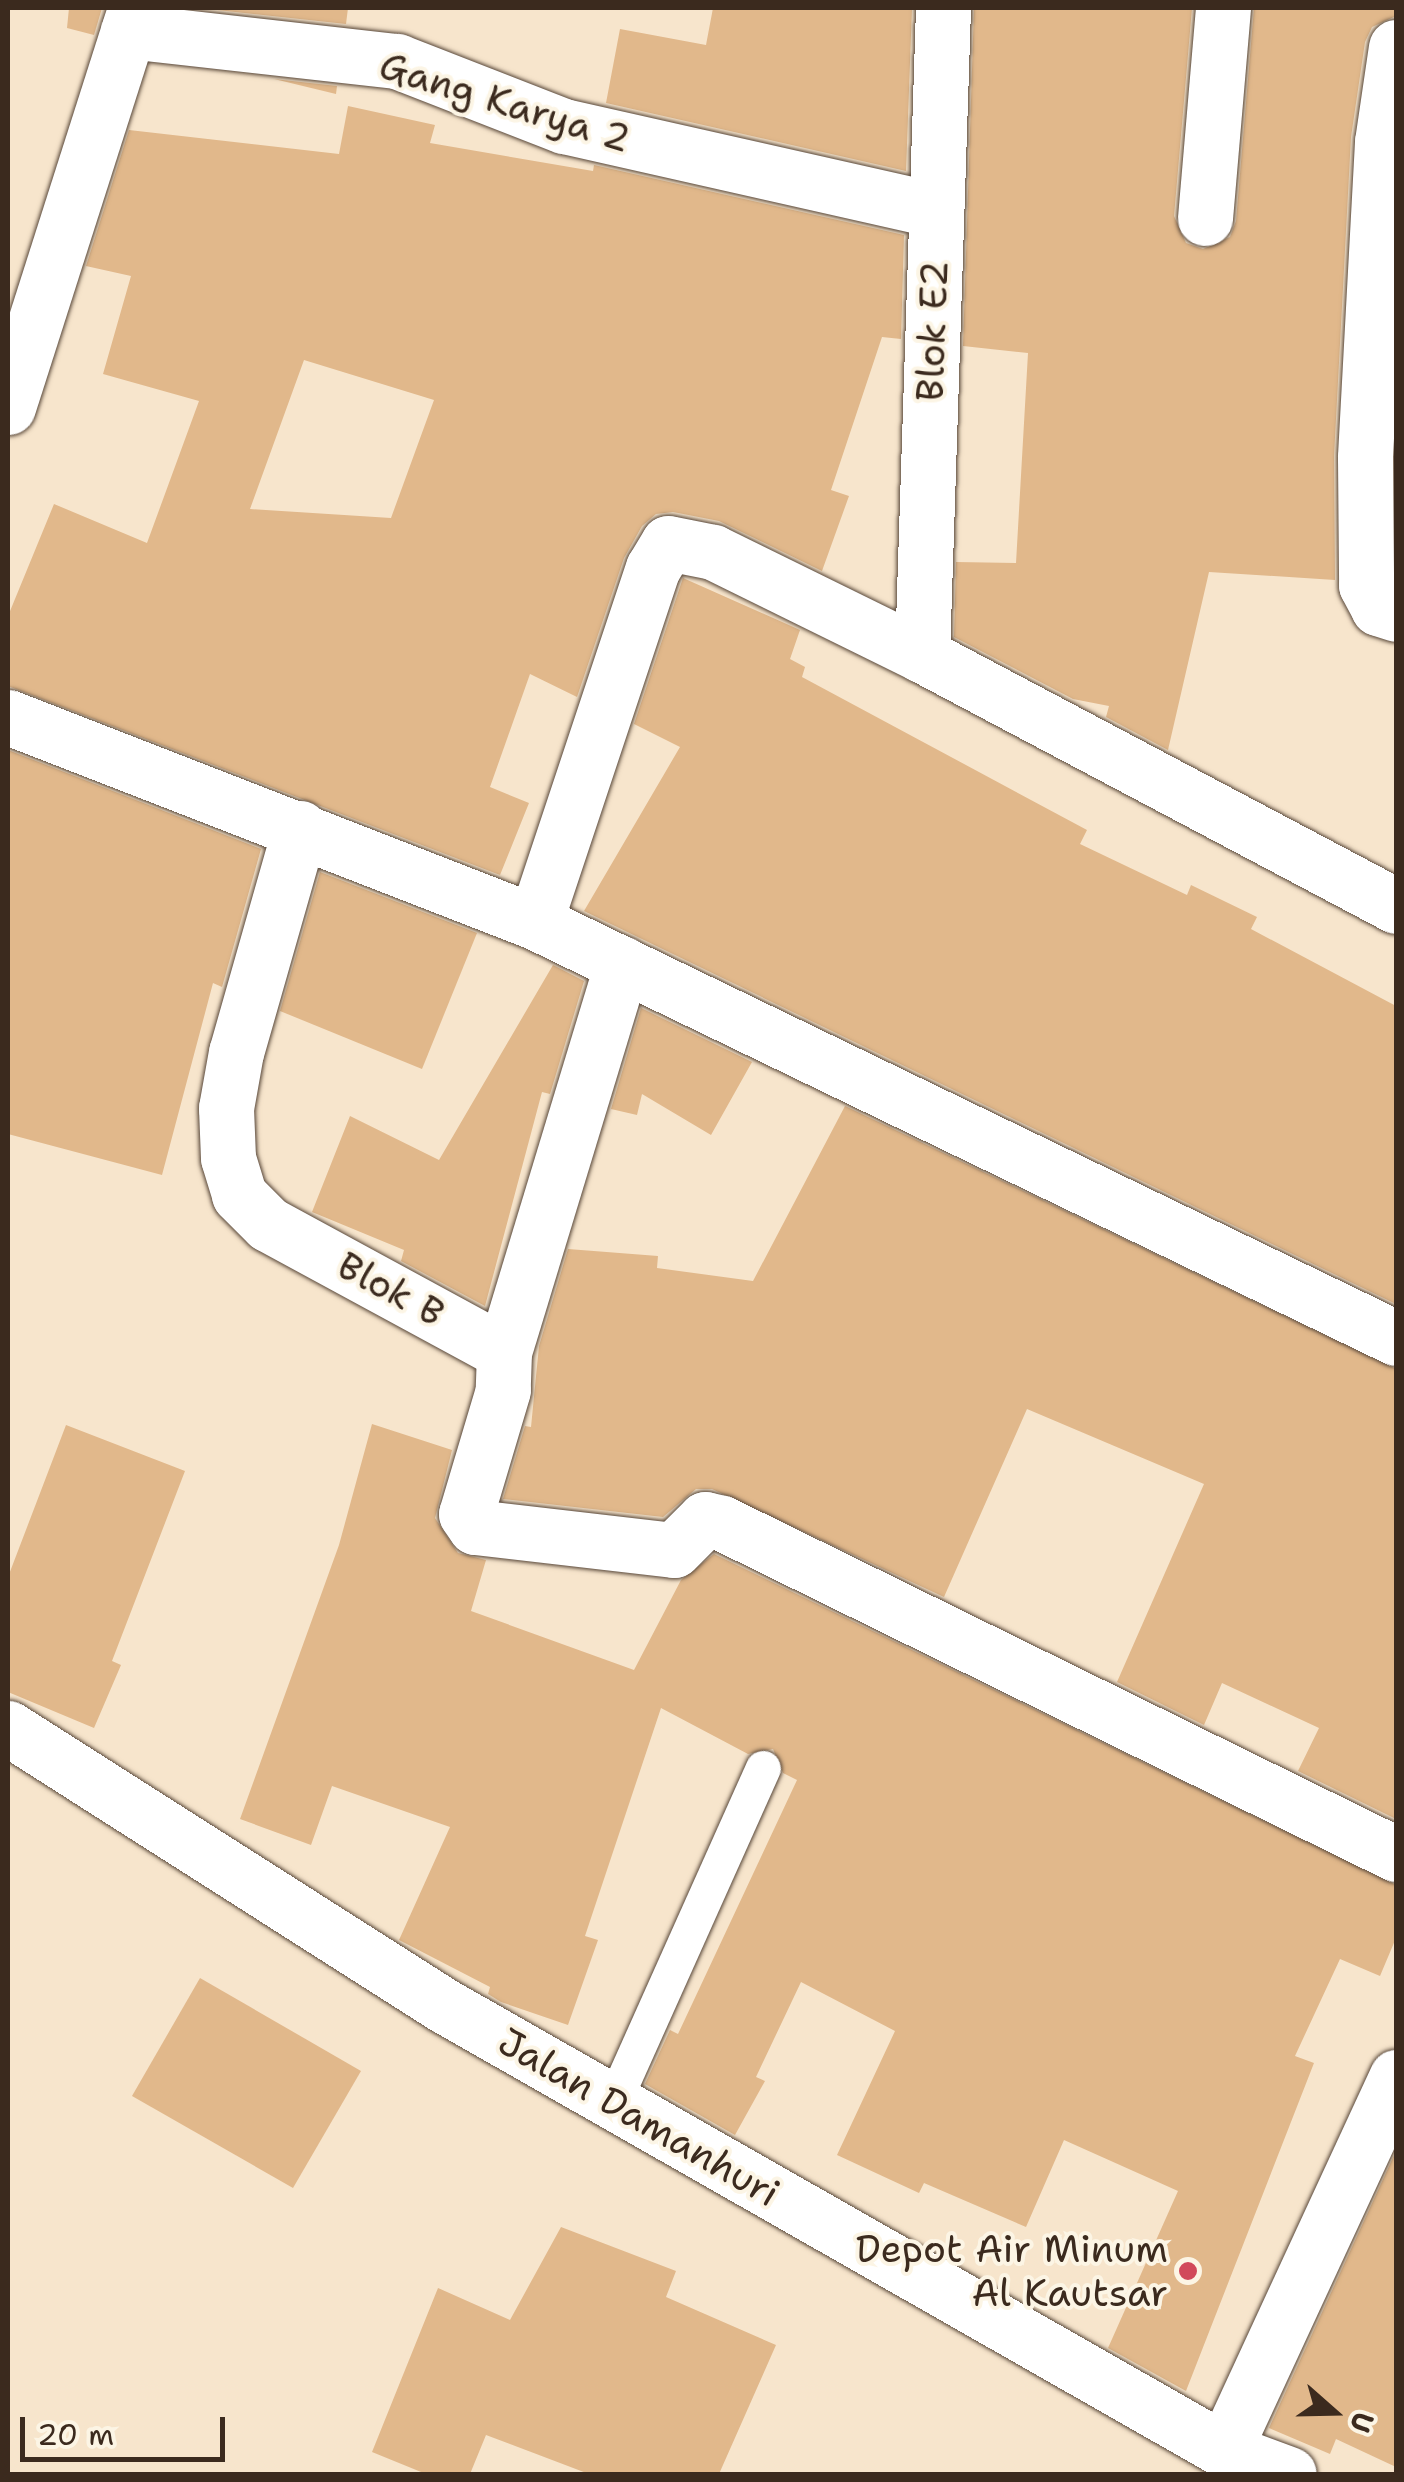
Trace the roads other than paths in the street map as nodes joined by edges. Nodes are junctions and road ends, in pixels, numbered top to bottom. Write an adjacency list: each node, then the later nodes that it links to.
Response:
1 (943, 8): 5 (street, Blok E2)
2 (1223, 8): 6 (street)
3 (131, 19): 5 (street, Gang Karya 2); 7 (street)
4 (1396, 48): 8 (street)
5 (936, 210): 9 (street, Blok E2)
6 (1205, 218)
7 (8, 407)
8 (1396, 614)
9 (922, 655): 12 (street); 13 (street)
10 (8, 717): 11 (street)
11 (300, 828): 13 (street); 16 (street, Blok B)
12 (1396, 906)
13 (535, 922): 14 (street)
14 (622, 964): 15 (street); 16 (street)
15 (1396, 1338)
16 (504, 1352): 19 (street)
17 (8, 1728): 21 (street, Jalan Damanhuri)
18 (763, 1768): 21 (lane)
19 (1396, 1854)
20 (1396, 2077): 22 (street)
21 (614, 2102): 22 (street, Jalan Damanhuri)
22 (1224, 2450): 23 (street, Jalan Damanhuri)
23 (1289, 2474)

